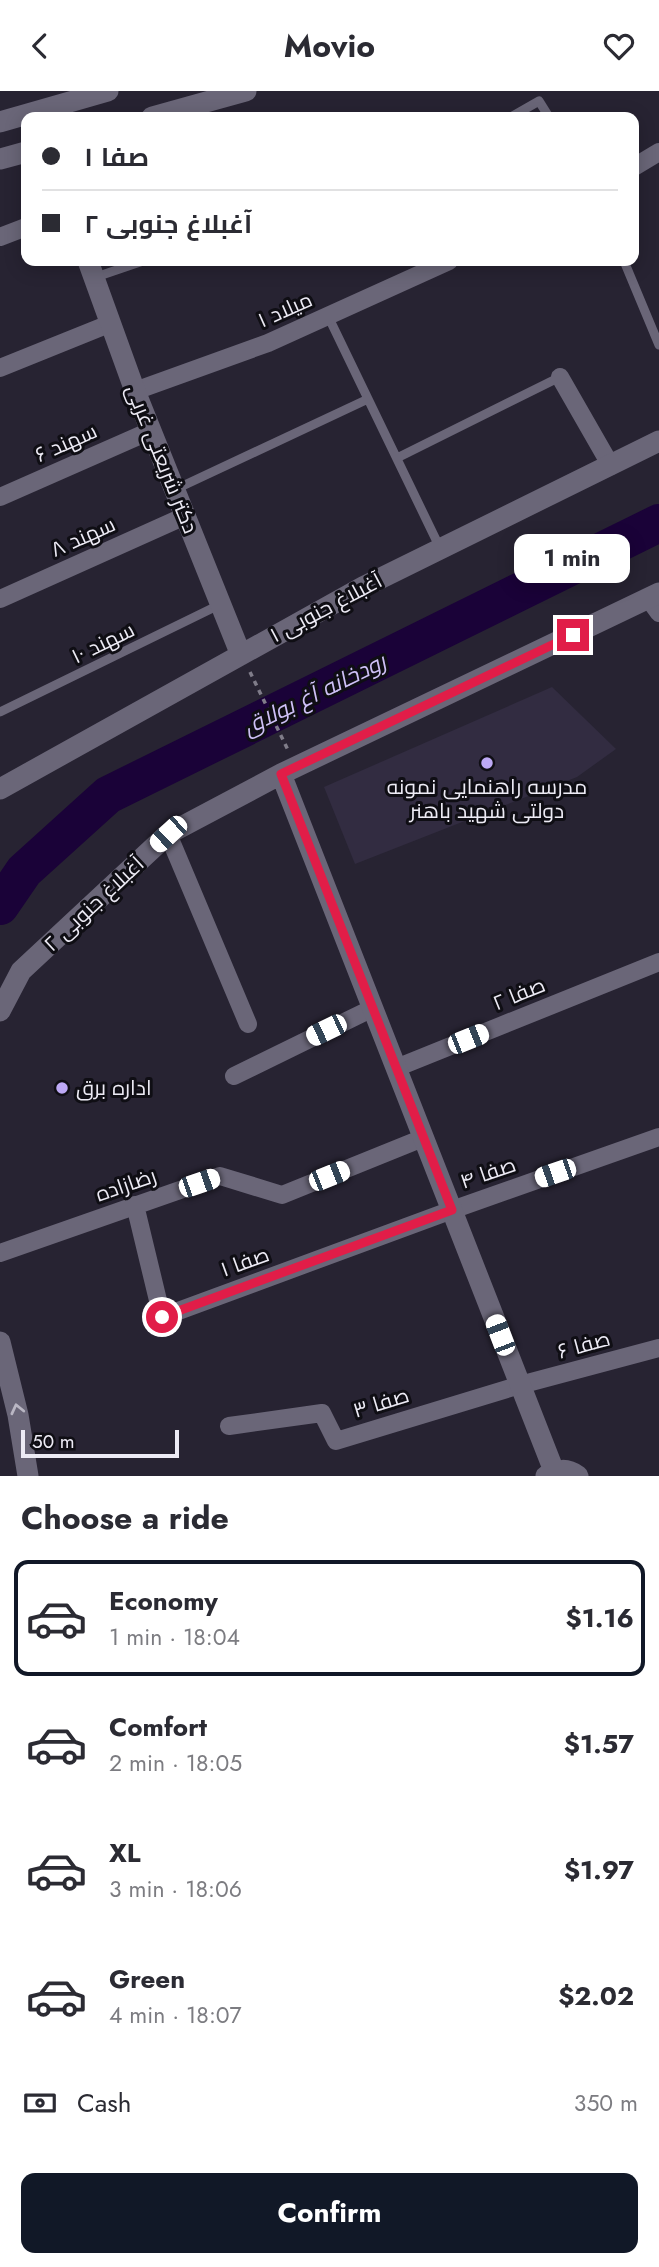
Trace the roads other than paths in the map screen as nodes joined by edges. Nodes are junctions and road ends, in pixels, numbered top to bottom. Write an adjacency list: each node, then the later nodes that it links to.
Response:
1 (108, 91): 3 (street)
2 (246, 91): 4 (street)
3 (40, 106)
4 (170, 112)
5 (520, 112): 6 (lane)
6 (546, 112)
7 (21, 114): 8 (street)
8 (0, 122)
9 (659, 152): 12 (street)
10 (21, 153): 11 (street)
11 (0, 159)
12 (639, 164)
13 (21, 229): 14 (street)
14 (0, 237)
15 (110, 266): 18 (lane)
16 (438, 266): 19 (street, میلاد ۱)
17 (626, 266): 21 (lane)
18 (91, 269): 20 (street, دکتر شریعتی غربی)
19 (328, 316): 24 (street, میلاد ۱); 25 (lane)
20 (109, 324): 22 (street); 24 (street, دکتر شریعتی غربی)
21 (659, 342)
22 (0, 368)
23 (560, 377): 28 (lane); 29 (street)
24 (135, 391): 26 (street, دکتر شریعتی غربی)
25 (368, 399): 28 (lane); 30 (lane)
26 (150, 431): 30 (street, دکتر شریعتی غربی); 31 (street, سهند ۶)
27 (659, 441): 29 (street, آغبلاغ جنوبی ۱)
28 (397, 458): 33 (lane)
29 (611, 466): 33 (street, آغبلاغ جنوبی ۱)
30 (174, 489): 32 (street, دکتر شریعتی غربی)
31 (0, 497)
32 (185, 516): 34 (street, سهند ۸); 36 (street, دکتر شریعتی غربی)
33 (441, 549): 37 (street, آغبلاغ جنوبی ۱)
34 (0, 599)
35 (655, 601): 39 (street, آغبلاغ جنوبی ۲)
36 (221, 604): 37 (street, دکتر شریعتی غربی); 38 (lane, سهند ۱۰)
37 (241, 655): 40 (street, آغبلاغ جنوبی ۱)
38 (0, 712)
39 (289, 771): 41 (street, آغبلاغ جنوبی ۲); 43 (street)
40 (0, 789)
41 (168, 834): 44 (street, آغبلاغ جنوبی ۲); 45 (street)
42 (659, 962): 46 (street, صفا ۲)
43 (373, 1007): 46 (street); 47 (street)
44 (0, 1011)
45 (248, 1024)
46 (396, 1068): 49 (street)
47 (234, 1076)
48 (659, 1137): 51 (street, صفا ۴)
49 (423, 1138): 50 (street, رضازاده); 51 (street)
50 (135, 1205): 51 (street, صفا ۱); 52 (street, رضازاده)
51 (452, 1210): 55 (street)
52 (0, 1253)
53 (0, 1342): 58 (street, one-way to 53)
54 (659, 1348): 55 (street, صفا ۶)
55 (520, 1385): 56 (street, صفا ۳); 57 (street)
56 (229, 1426)
57 (550, 1474): 59 (street)
58 (28, 1476)
59 (578, 1476)

